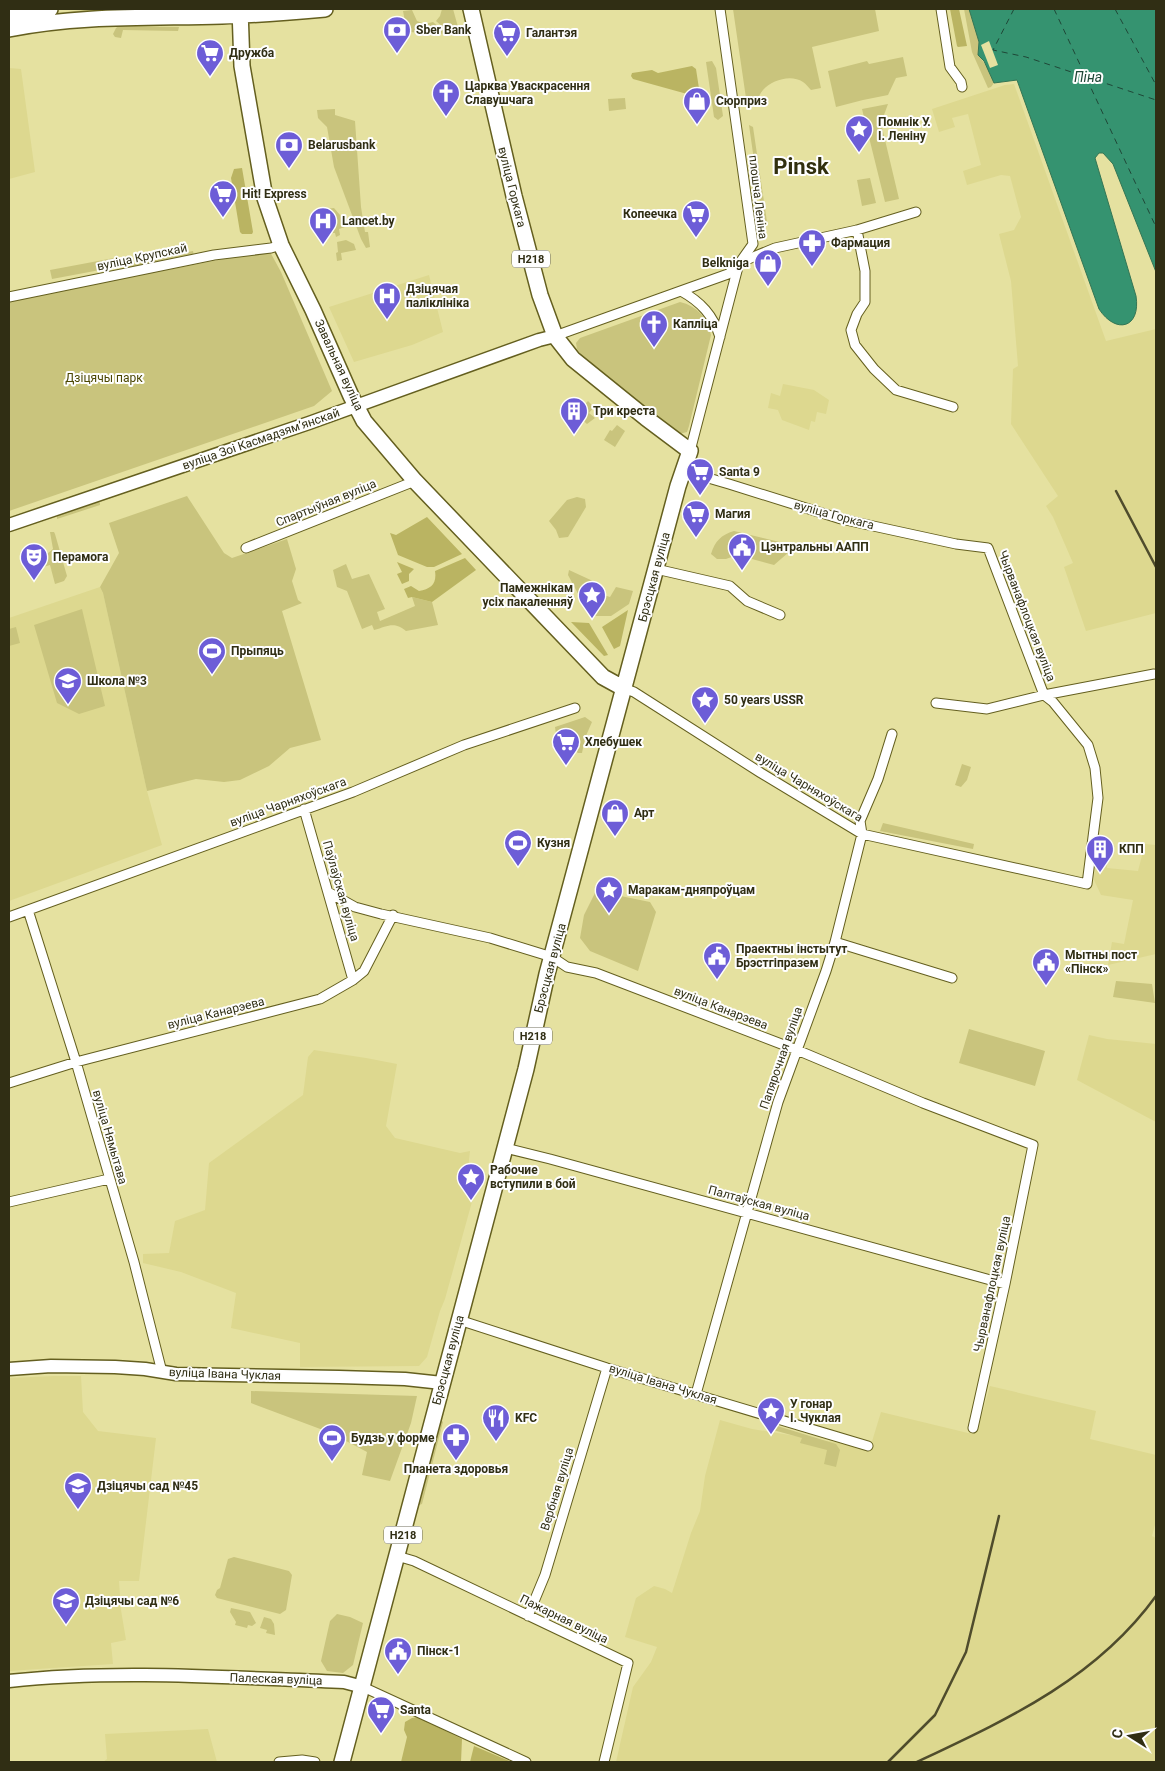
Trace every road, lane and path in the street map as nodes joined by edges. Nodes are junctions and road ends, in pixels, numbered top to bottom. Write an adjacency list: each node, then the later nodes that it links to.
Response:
1 (50, 9): 7 (main road)
2 (325, 9): 6 (main road)
3 (470, 9): 16 (main road, вуліца Горкага / Н218)
4 (720, 9): 13 (street, плошча Леніна)
5 (941, 9): 9 (street)
6 (240, 12): 8 (main road); 12 (main road, Завальная вуліца)
7 (9, 17)
8 (9, 29)
9 (962, 87)
10 (916, 212): 11 (street, плошча Леніна)
11 (857, 230): 13 (street, плошча Леніна); 19 (street)
12 (281, 245): 15 (street, вуліца Крупскай); 18 (main road, Завальная вуліца)
13 (740, 262): 14 (street, вуліца Зоі Касмадзямʼянскай); 17 (street, Брэсцкая вуліца)
14 (681, 291): 16 (street, вуліца Зоі Касмадзямʼянскай); 17 (street)
15 (9, 297)
16 (555, 336): 18 (street, вуліца Зоі Касмадзямʼянскай); 20 (main road, вуліца Горкага / Н218)
17 (720, 337): 20 (street, Брэсцкая вуліца)
18 (356, 405): 22 (main road, Завальная вуліца); 23 (street, вуліца Зоі Касмадзямʼянскай)
19 (953, 407)
20 (690, 451): 21 (main road, Брэсцкая вуліца / Н218)
21 (682, 473): 25 (street, вуліца Горкага); 26 (main road, Брэсцкая вуліца / Н218)
22 (415, 481): 24 (street, Спартыўная вуліца); 29 (main road, Завальная вуліца)
23 (9, 526)
24 (246, 548)
25 (988, 548): 30 (street, Чырванафлоцкая вуліца)
26 (656, 569): 27 (street); 29 (main road, Брэсцкая вуліца / Н218)
27 (780, 615)
28 (1154, 674): 30 (street)
29 (623, 688): 35 (street, вуліца Чарняхоўскага); 42 (main road, Брэсцкая вуліца / Н218)
30 (1044, 695): 31 (street); 36 (street, Чырванафлоцкая вуліца)
31 (936, 703)
32 (575, 708): 34 (street, вуліца Чарняхоўскага)
33 (892, 734): 35 (street, Папярочная вуліца)
34 (304, 809): 37 (street, Паўлаўская вуліца); 38 (street, вуліца Чарняхоўскага)
35 (862, 834): 36 (street, вуліца Чарняхоўскага); 41 (street, Папярочная вуліца)
36 (1086, 884)
37 (328, 892): 40 (street, вуліца Канарэева); 44 (street, Паўлаўская вуліца)
38 (28, 910): 39 (street, вуліца Чарняхоўскага); 46 (street, вуліца Нямытава)
39 (9, 916)
40 (393, 916): 42 (street, вуліца Канарэева); 44 (street, вуліца Канарэева)
41 (835, 942): 43 (street); 45 (street, Папярочная вуліца)
42 (552, 957): 45 (street, вуліца Канарэева); 49 (main road, Брэсцкая вуліца / Н218)
43 (952, 978)
44 (353, 980): 46 (street, вуліца Канарэева)
45 (797, 1050): 48 (street, вуліца Канарэева); 52 (street, Папярочная вуліца)
46 (76, 1062): 47 (street, вуліца Канарэева); 50 (street, вуліца Нямытава)
47 (9, 1083)
48 (1033, 1145): 53 (street, Чырванафлоцкая вуліца)
49 (505, 1148): 52 (street, Палтаўская вуліца); 54 (main road, Брэсцкая вуліца / Н218)
50 (109, 1179): 51 (street); 57 (street, вуліца Нямытава)
51 (9, 1202)
52 (747, 1212): 53 (street, Палтаўская вуліца); 59 (street, Папярочная вуліца)
53 (1005, 1284): 60 (street, Чырванафлоцкая вуліца)
54 (459, 1320): 55 (street, вуліца Івана Чуклая); 58 (main road, Брэсцкая вуліца / Н218)
55 (607, 1368): 59 (street, вуліца Івана Чуклая); 63 (street, Вербная вуліца)
56 (9, 1369): 57 (street, вуліца Івана Чуклая)
57 (162, 1372): 58 (street, вуліца Івана Чуклая)
58 (442, 1383): 62 (main road, Брэсцкая вуліца / Н218)
59 (696, 1394): 61 (street, вуліца Івана Чуклая)
60 (973, 1428)
61 (868, 1446)
62 (397, 1556): 63 (street, Пажарная вуліца); 65 (main road, Брэсцкая вуліца / Н218)
63 (528, 1616): 70 (street, Пажарная вуліца)
64 (9, 1681): 65 (street, Палеская вуліца)
65 (362, 1687): 68 (main road, Брэсцкая вуліца / Н218); 69 (street, Палеская вуліца)
66 (279, 1762): 67 (street)
67 (315, 1762)
68 (342, 1762)
69 (526, 1762)
70 (604, 1762)

